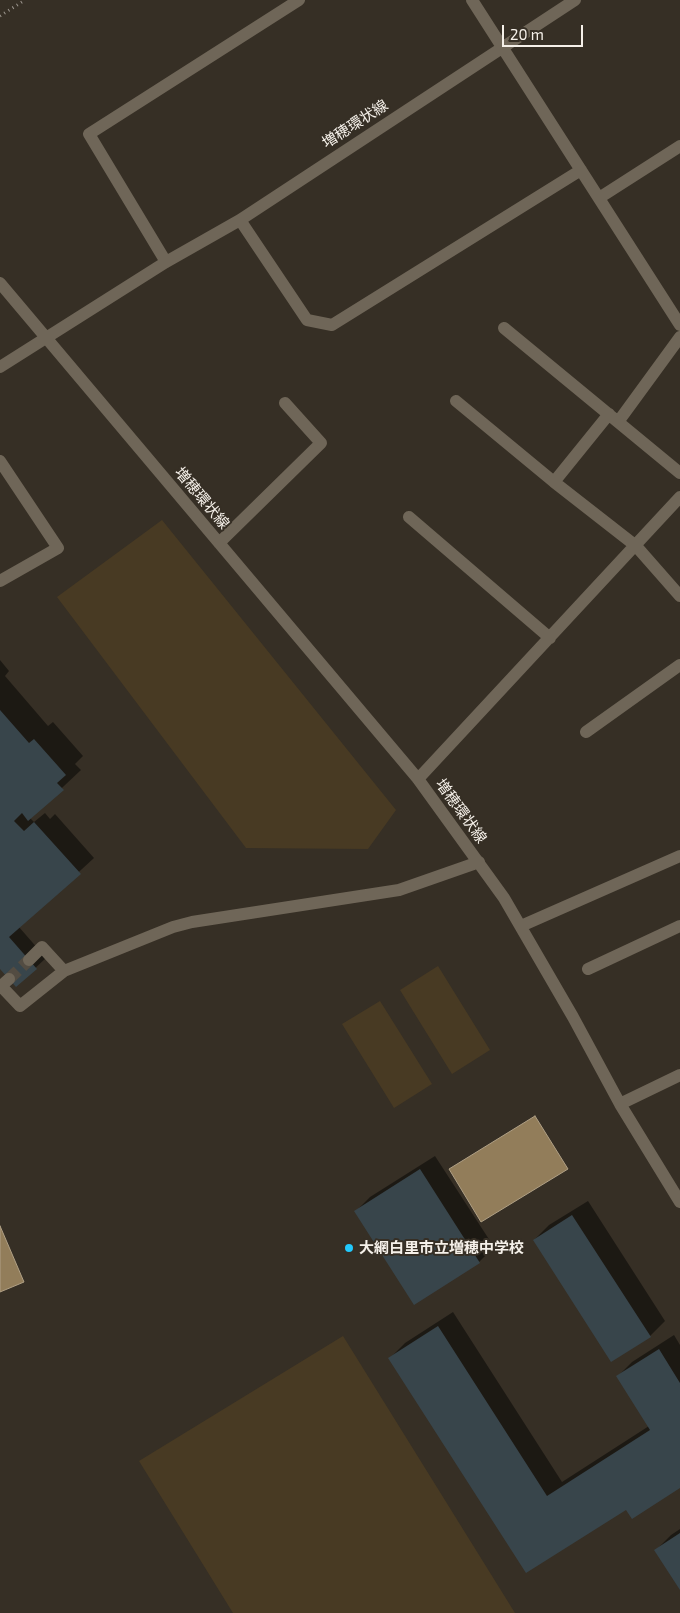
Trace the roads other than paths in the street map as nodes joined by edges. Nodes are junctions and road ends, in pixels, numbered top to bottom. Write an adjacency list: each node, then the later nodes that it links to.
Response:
1 (299, 0): 9 (street)
2 (472, 0): 4 (street)
3 (575, 0): 4 (street, 増穂環状線)
4 (502, 47): 6 (street); 8 (street, 増穂環状線)
5 (680, 146): 7 (street)
6 (581, 170): 7 (street); 8 (street)
7 (599, 198): 11 (street)
8 (240, 220): 9 (street, 増穂環状線)
9 (166, 262): 14 (street, 増穂環状線)
10 (0, 283): 14 (street)
11 (680, 325)
12 (504, 328): 18 (street)
13 (680, 337): 18 (street)
14 (45, 338): 15 (street); 24 (street, 増穂環状線)
15 (0, 367)
16 (456, 401): 21 (street)
17 (285, 403): 24 (street)
18 (614, 418): 20 (street); 21 (street)
19 (0, 461): 26 (street)
20 (680, 473)
21 (554, 482): 25 (street)
22 (680, 498): 25 (street)
23 (409, 517): 28 (street)
24 (219, 543): 31 (street, 増穂環状線)
25 (636, 546): 27 (street); 28 (street)
26 (0, 581)
27 (680, 596)
28 (550, 638): 31 (street)
29 (680, 664): 30 (street)
30 (586, 732)
31 (418, 779): 33 (street, 増穂環状線)
32 (680, 856): 34 (street)
33 (479, 862): 34 (street, 増穂環状線); 38 (street)
34 (521, 926): 41 (street, 増穂環状線)
35 (680, 926): 37 (street)
36 (29, 960): 38 (street)
37 (588, 969)
38 (64, 971): 39 (street)
39 (9, 979)
40 (680, 1075): 41 (street)
41 (620, 1104): 42 (street, 増穂環状線)
42 (680, 1202)

